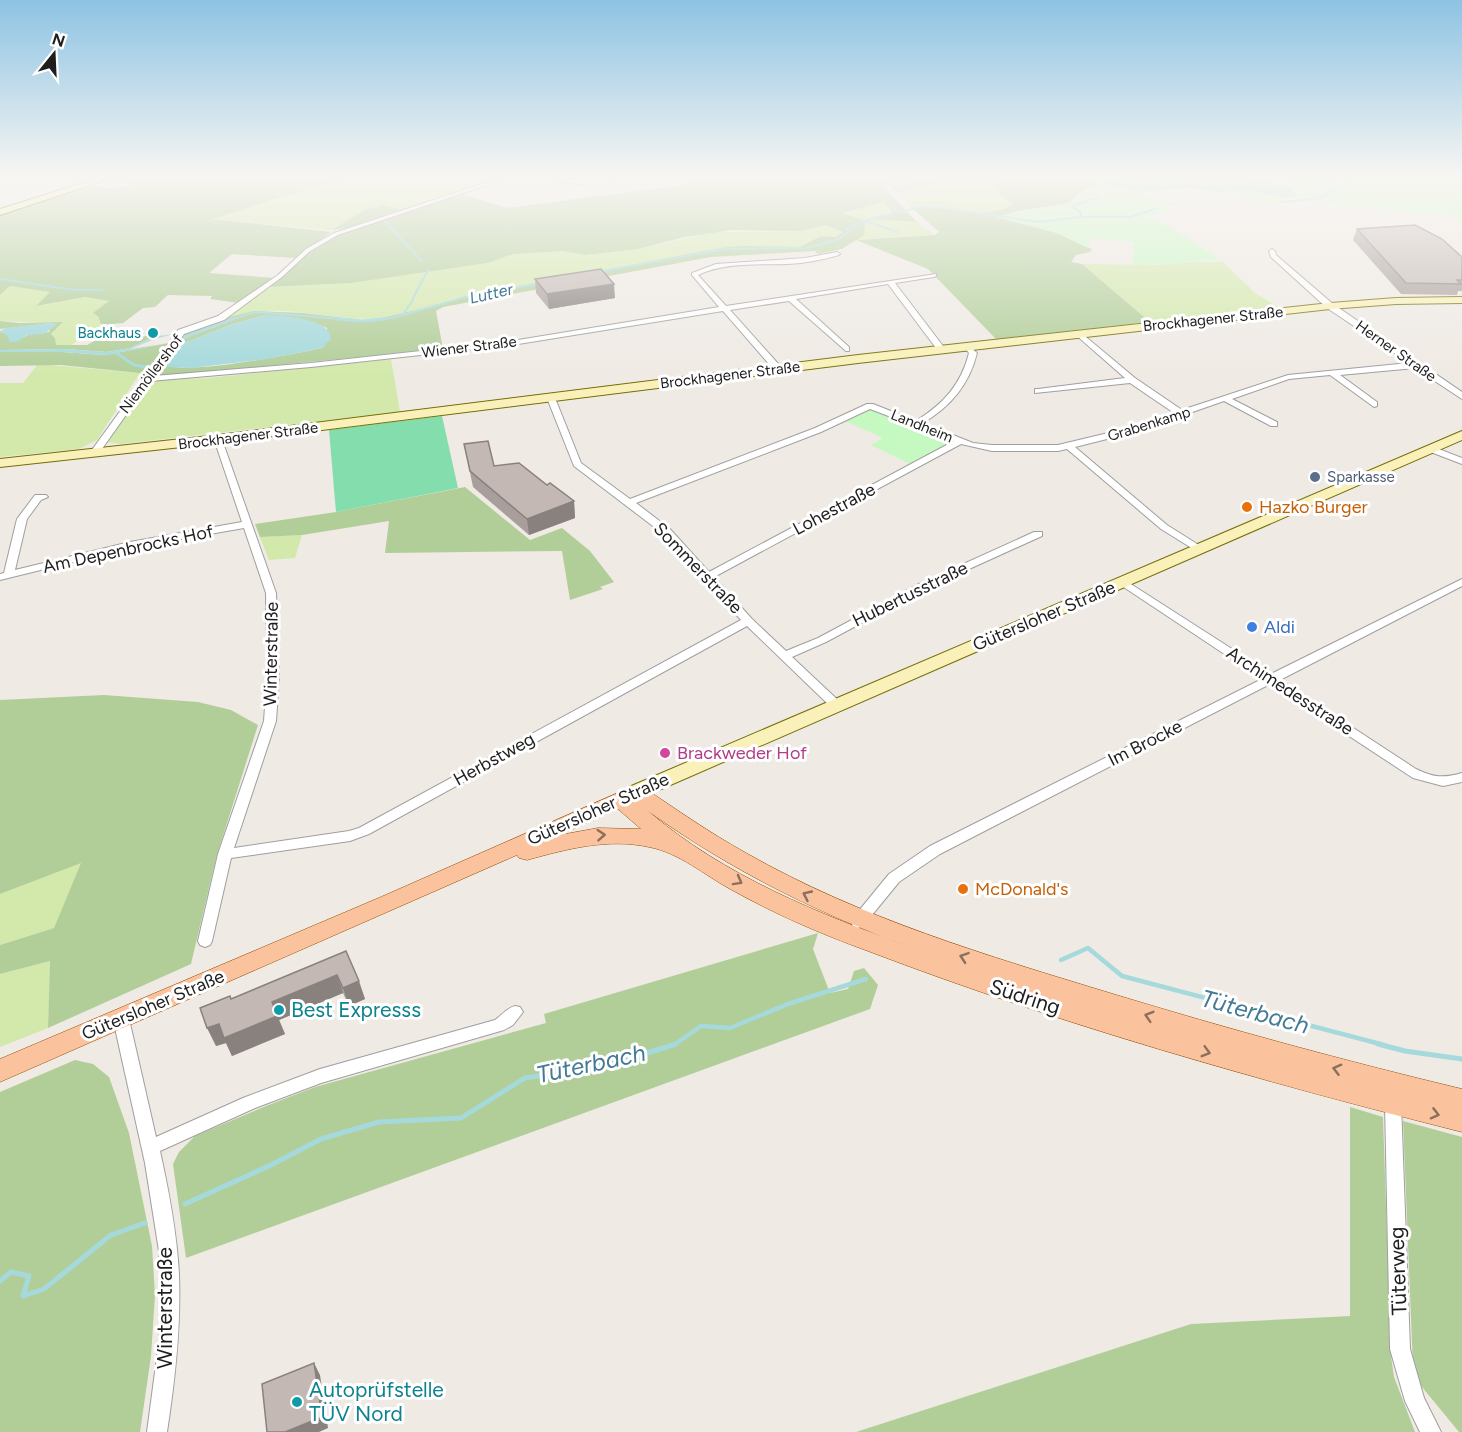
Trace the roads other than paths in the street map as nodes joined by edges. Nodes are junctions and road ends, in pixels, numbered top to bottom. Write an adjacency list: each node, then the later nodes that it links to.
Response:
1 (323, 242): 17 (street, Niemöllershof)
2 (1272, 251): 8 (street, Herner Straße)
3 (837, 254): 9 (street)
4 (934, 275): 5 (street, Wiener Straße)
5 (891, 283): 6 (street, Wiener Straße); 13 (street)
6 (790, 298): 9 (street, Wiener Straße); 12 (street)
7 (1462, 300): 8 (main road, Brockhagener Straße)
8 (1330, 306): 10 (main road, Brockhagener Straße); 14 (street, Herner Straße)
9 (724, 308): 15 (street); 17 (street, Wiener Straße)
10 (1080, 334): 11 (main road, Brockhagener Straße); 18 (street)
11 (968, 347): 13 (main road, Brockhagener Straße); 25 (street)
12 (846, 349)
13 (942, 350): 15 (main road, Brockhagener Straße)
14 (1416, 365): 16 (street, Grabenkamp); 20 (street, Herner Straße)
15 (778, 369): 21 (main road, Brockhagener Straße)
16 (1331, 372): 22 (street, Grabenkamp); 23 (street)
17 (145, 379): 32 (street, Niemöllershof)
18 (1132, 380): 19 (street); 24 (street)
19 (1038, 391)
20 (1462, 396)
21 (551, 398): 28 (main road, Brockhagener Straße); 36 (street, Sommerstraße)
22 (1226, 399): 24 (street, Grabenkamp); 26 (street)
23 (1374, 404)
24 (1182, 414): 30 (street, Grabenkamp)
25 (916, 424): 29 (street, Landheim); 36 (street, Landheim)
26 (1274, 424)
27 (1462, 435): 31 (main road, Gütersloher Straße)
28 (218, 440): 32 (main road, Brockhagener Straße); 37 (street, Winterstraße)
29 (959, 442): 30 (street, Landheim); 41 (street, Lohestraße)
30 (1070, 447): 39 (street)
31 (1431, 449): 33 (street); 39 (main road, Gütersloher Straße)
32 (94, 454): 34 (main road, Brockhagener Straße)
33 (1462, 461)
34 (0, 463)
35 (43, 497): 40 (street, Am Depenbrocks Hof)
36 (628, 503): 41 (street, Sommerstraße)
37 (247, 524): 40 (street, Am Depenbrocks Hof); 51 (street, Winterstraße)
38 (1038, 534): 45 (street, Hubertusstraße)
39 (1198, 549): 42 (main road, Gütersloher Straße)
40 (4, 576)
41 (708, 576): 44 (street, Sommerstraße)
42 (1123, 582): 46 (street, Archimedesstraße); 47 (main road, Gütersloher Straße)
43 (1462, 582): 46 (street, Im Brocke)
44 (748, 621): 45 (street, Sommerstraße); 51 (street, Herbstweg)
45 (784, 656): 47 (street, Sommerstraße)
46 (1272, 678): 48 (street, Archimedesstraße); 53 (street, Im Brocke)
47 (836, 705): 49 (main road, Gütersloher Straße)
48 (1462, 777)
49 (628, 795): 50 (main road, Südring); 52 (main road, Gütersloher Straße); 53 (main road, Südring, one-way to 49)
50 (688, 852): 52 (main road, one-way to 50); 53 (main road, Südring, one-way to 53)
51 (225, 854): 54 (street, Winterstraße)
52 (463, 869): 56 (main road, Gütersloher Straße)
53 (855, 926): 58 (main road, Südring, one-way to 53); 59 (main road, Südring, one-way to 59)
54 (205, 941)
55 (514, 1012): 61 (street)
56 (121, 1018): 57 (main road, Gütersloher Straße); 61 (street, Winterstraße)
57 (0, 1071)
58 (1462, 1101)
59 (1393, 1103): 60 (main road, Südring, one-way to 60); 63 (street, Tüterweg)
60 (1462, 1120)
61 (149, 1148): 62 (street, Winterstraße)
62 (157, 1432)
63 (1431, 1432)

